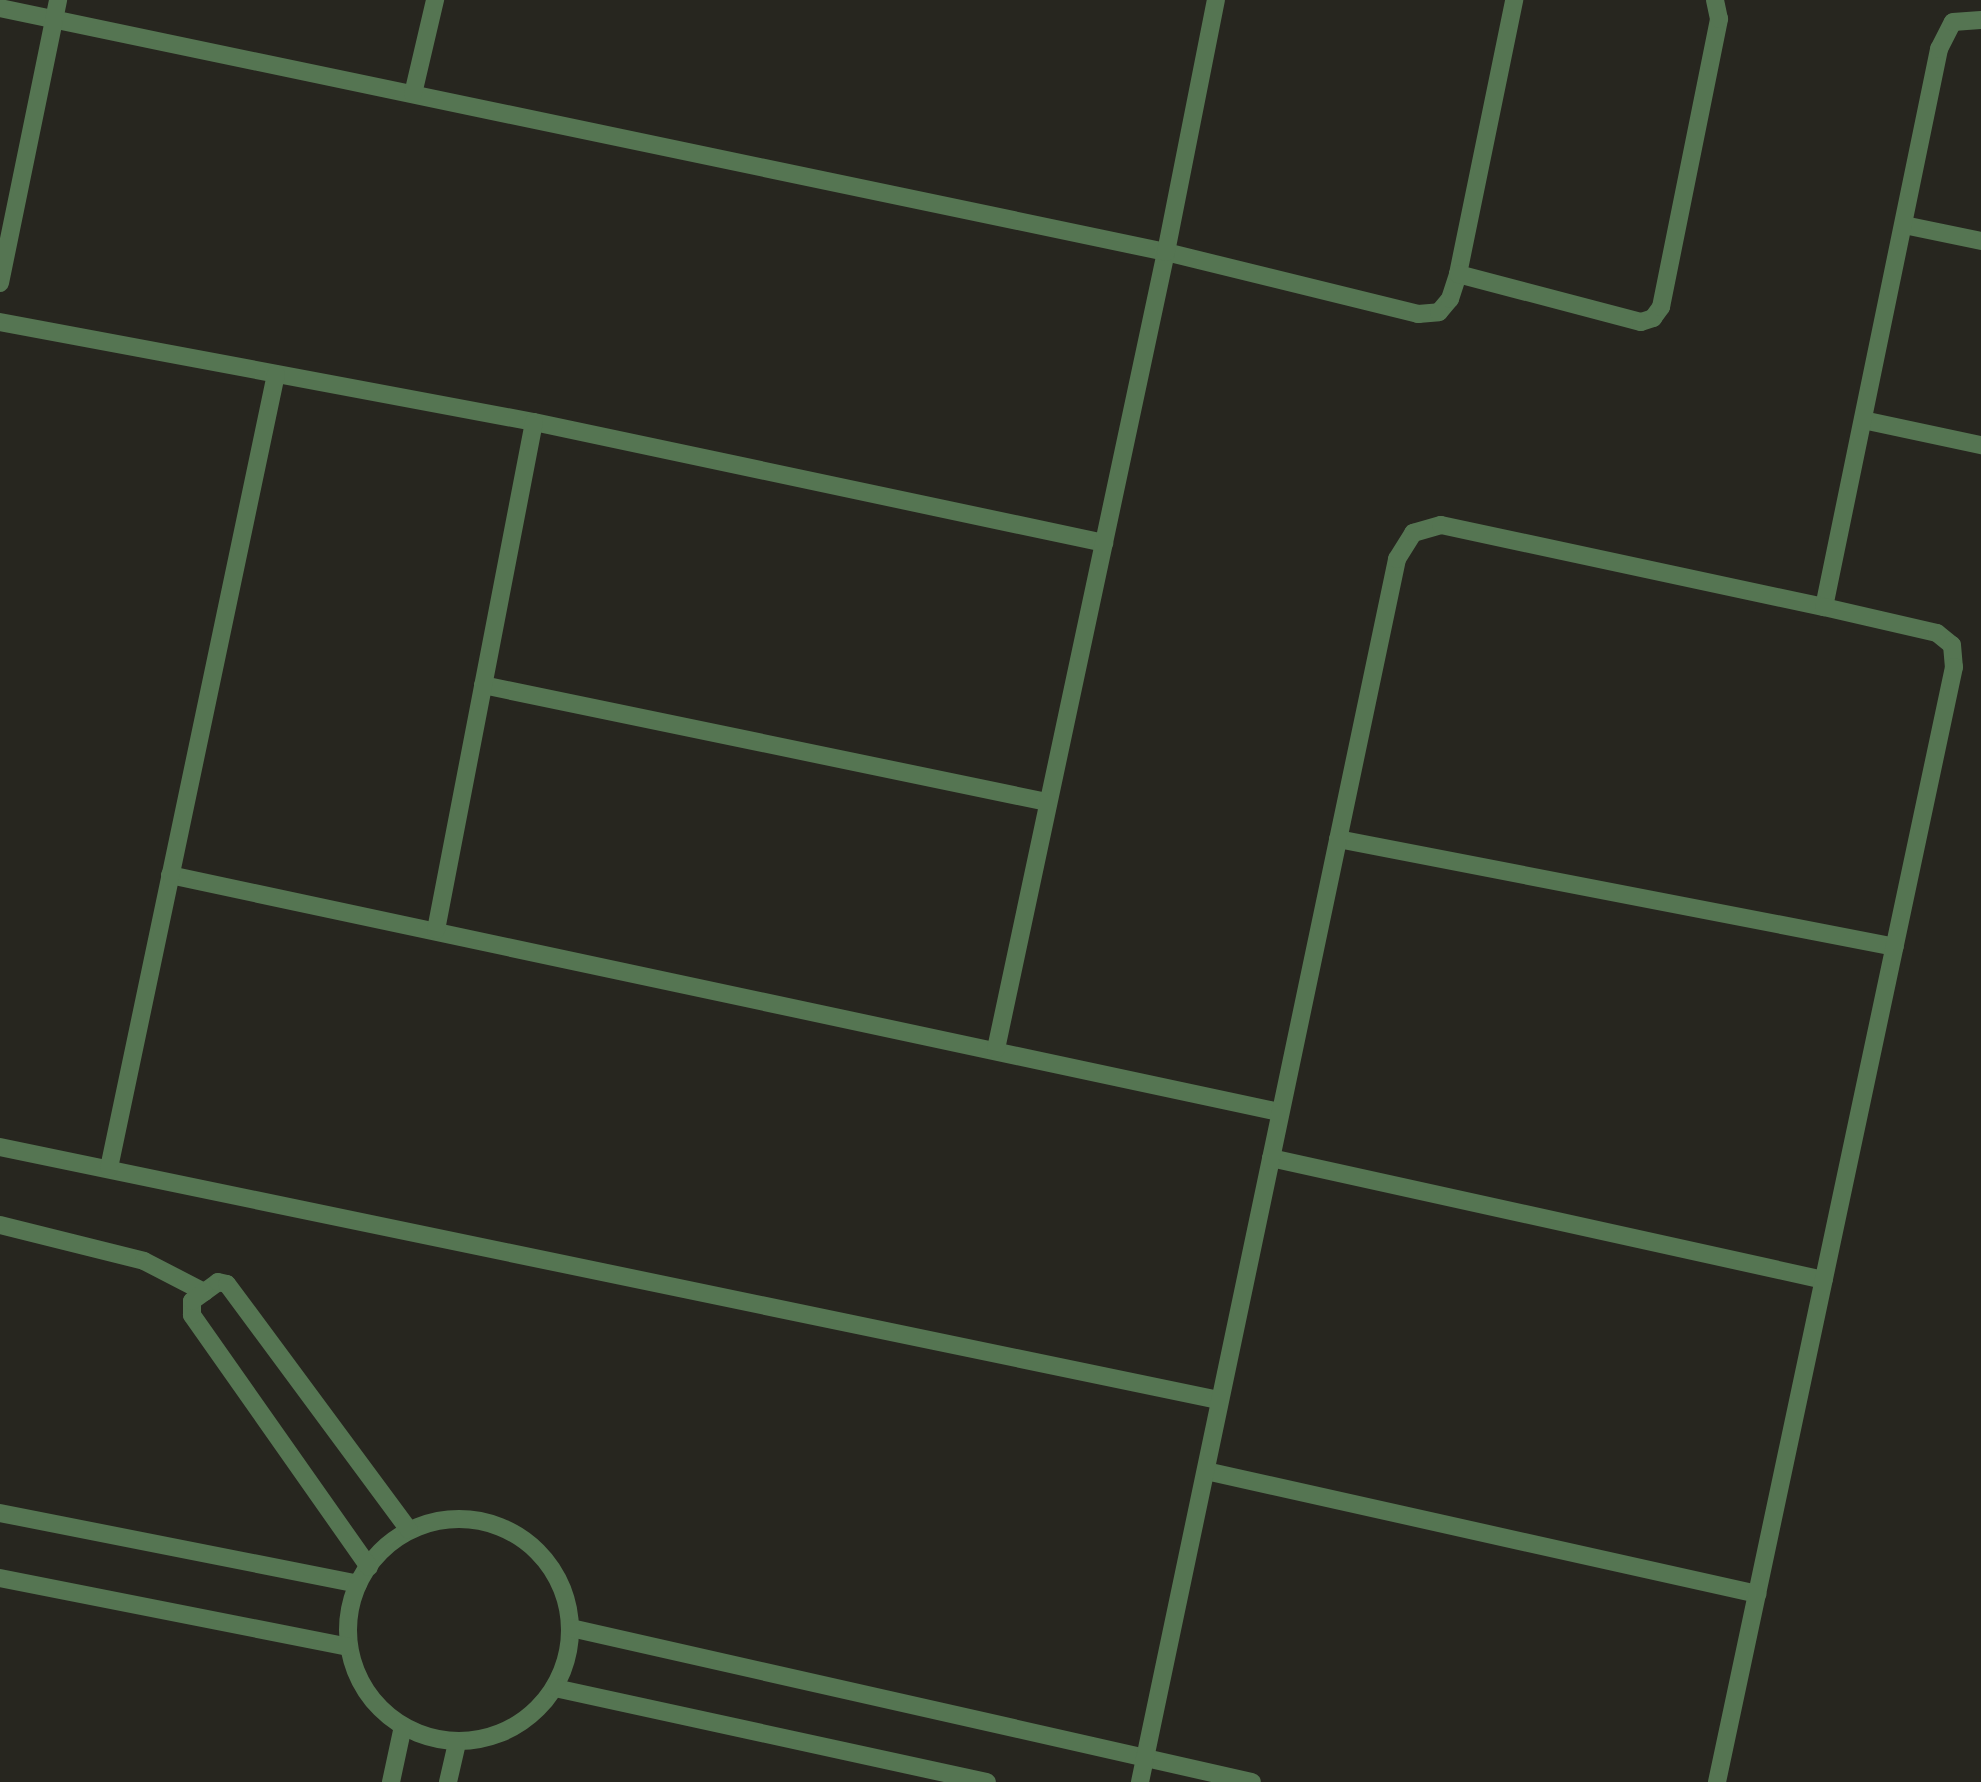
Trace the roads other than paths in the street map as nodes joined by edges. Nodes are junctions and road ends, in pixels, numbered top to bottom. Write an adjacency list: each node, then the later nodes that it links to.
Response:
1 (58, 0): 7 (street)
2 (435, 0): 9 (street)
3 (1216, 0): 13 (street)
4 (1514, 0): 14 (street)
5 (1716, 0): 14 (street)
6 (0, 8): 7 (street)
7 (53, 20): 9 (street); 10 (street)
8 (1981, 20): 11 (street)
9 (413, 94): 13 (street)
10 (7, 205): 15 (street)
11 (1904, 225): 12 (street); 18 (street)
12 (1981, 241)
13 (1166, 253): 14 (street); 21 (street)
14 (1458, 274)
15 (0, 283)
16 (0, 322): 17 (street)
17 (276, 374): 19 (street); 26 (street)
18 (1863, 420): 20 (street); 22 (street)
19 (534, 422): 21 (street); 23 (street)
20 (1981, 445)
21 (1104, 542): 24 (street)
22 (1824, 607): 25 (street); 28 (street)
23 (483, 685): 24 (street); 27 (street)
24 (1047, 802): 29 (street)
25 (1338, 839): 28 (street); 30 (street)
26 (170, 875): 27 (street); 33 (street)
27 (436, 930): 29 (street)
28 (1895, 947): 35 (street)
29 (996, 1049): 30 (street)
30 (1279, 1112): 32 (street)
31 (0, 1147): 33 (street)
32 (1271, 1158): 35 (street); 37 (street)
33 (109, 1168): 37 (street)
34 (0, 1225): 36 (street)
35 (1824, 1280): 44 (street)
36 (204, 1292): 40 (street); 41 (street)
37 (1220, 1400): 38 (street)
38 (1206, 1471): 44 (street); 50 (street)
39 (0, 1513): 43 (street)
40 (409, 1530): 41 (street); 45 (street)
41 (369, 1567): 43 (street)
42 (0, 1578): 46 (street)
43 (358, 1584): 46 (street)
44 (1757, 1594): 56 (street)
45 (570, 1628): 47 (street); 50 (street)
46 (348, 1647): 48 (street)
47 (555, 1688): 49 (street); 53 (street)
48 (403, 1726): 49 (street); 51 (street)
49 (457, 1742): 52 (street)
50 (1145, 1758): 54 (street); 55 (street)
51 (391, 1782)
52 (448, 1782)
53 (987, 1782)
54 (1140, 1782)
55 (1252, 1782)
56 (1717, 1782)

